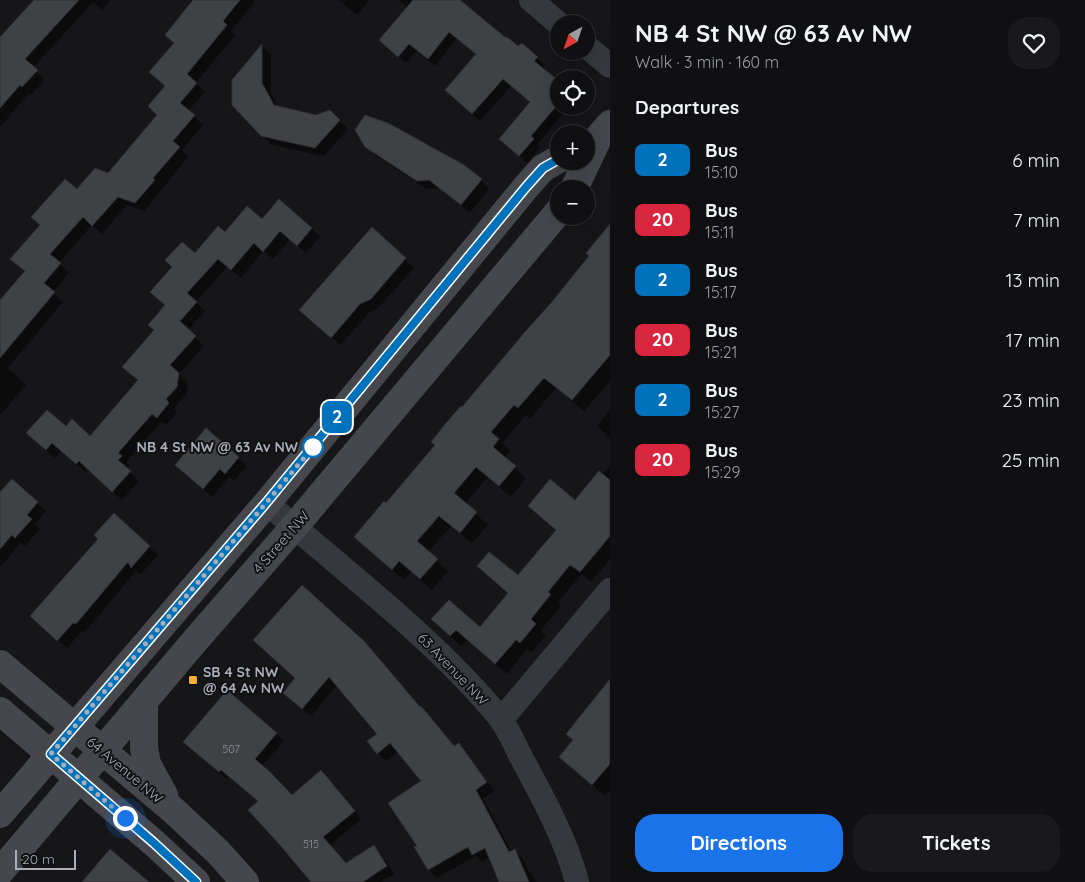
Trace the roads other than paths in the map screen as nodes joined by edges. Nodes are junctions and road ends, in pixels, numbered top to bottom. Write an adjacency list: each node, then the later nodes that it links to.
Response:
1 (531, 0): 2 (street)
2 (550, 16)
3 (595, 54): 4 (street)
4 (610, 66)
5 (598, 135): 7 (main road)
6 (550, 164): 9 (main road)
7 (578, 180)
8 (550, 222): 10 (main road, 4 Street NW)
9 (266, 503): 10 (street, 63 Avenue NW); 16 (main road)
10 (294, 527): 13 (main road, 4 Street NW); 15 (street, 63 Avenue NW)
11 (610, 590): 15 (street)
12 (0, 664): 16 (main road, 64 Avenue NW)
13 (144, 703): 17 (main road, 4 Street NW); 20 (main road)
14 (0, 711): 18 (main road)
15 (501, 720): 25 (street, 63 Avenue NW)
16 (74, 728): 17 (main road, 64 Avenue NW); 18 (main road)
17 (102, 751): 19 (main road, 4 Street NW); 20 (main road, 64 Avenue NW)
18 (51, 754): 19 (main road); 21 (main road)
19 (78, 779): 22 (main road, 4 Street NW); 23 (main road)
20 (174, 811): 24 (main road, 64 Avenue NW)
21 (0, 814)
22 (0, 872)
23 (196, 882)
24 (245, 882)
25 (577, 882)

